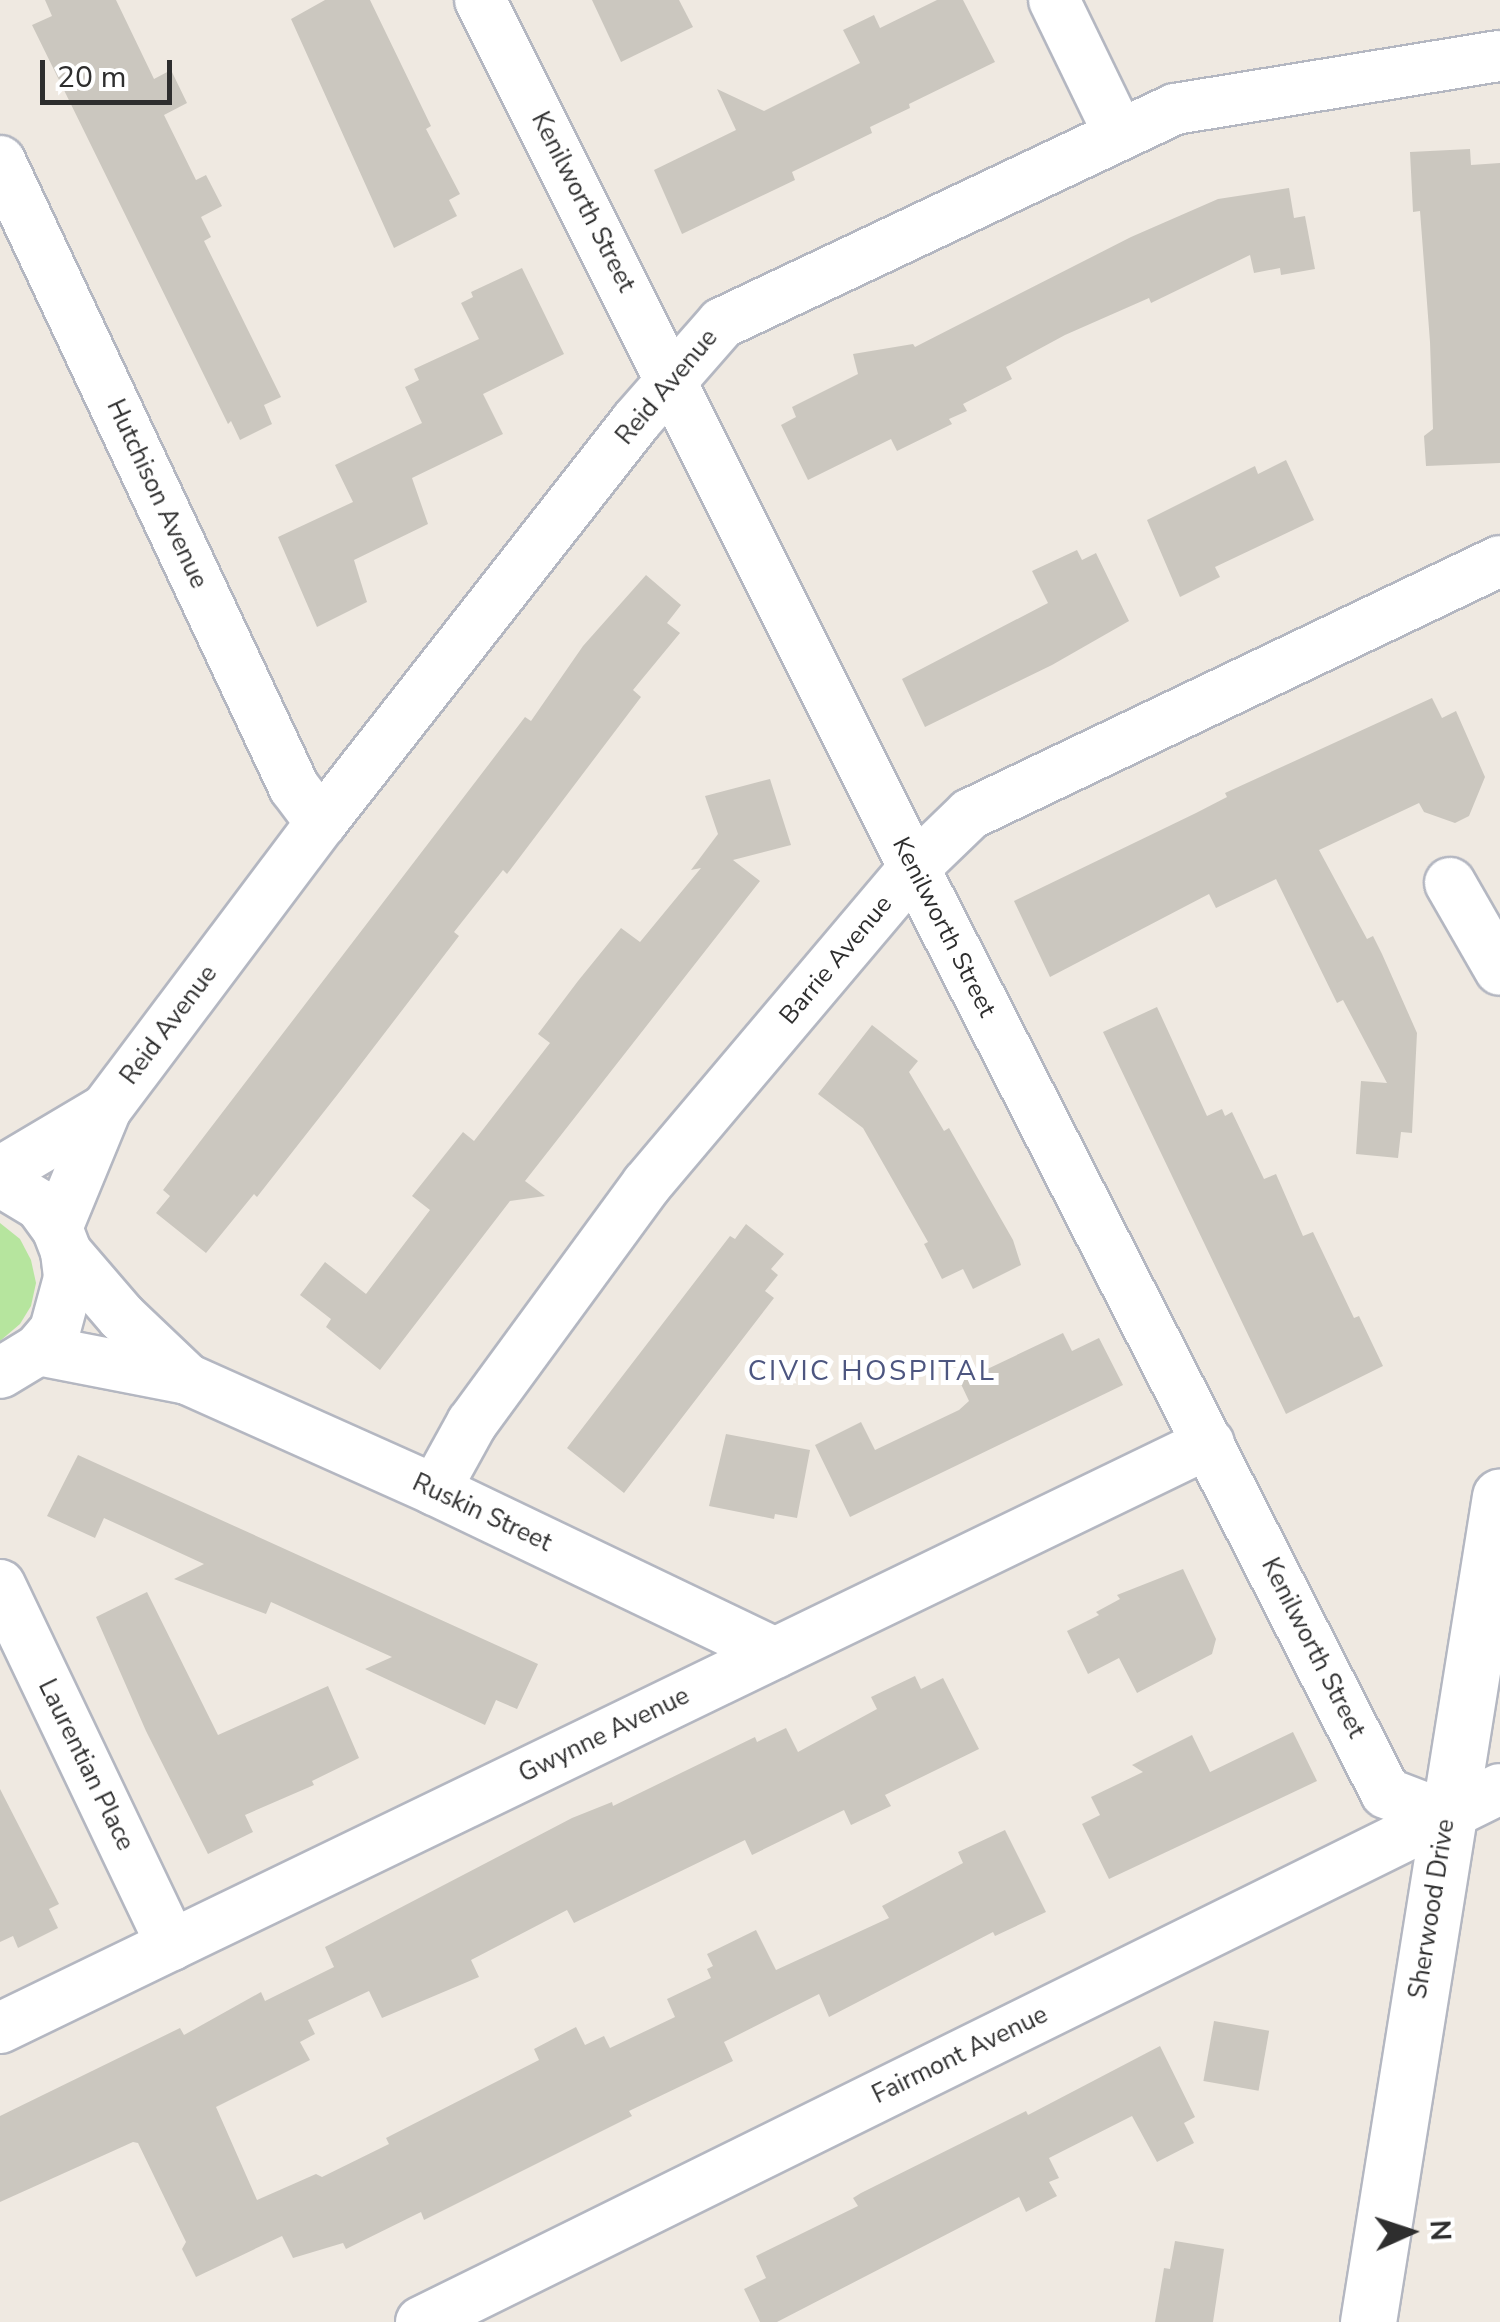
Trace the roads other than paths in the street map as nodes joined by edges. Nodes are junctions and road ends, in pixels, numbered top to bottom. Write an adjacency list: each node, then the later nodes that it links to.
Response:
1 (480, 0): 6 (street, Kenilworth Street)
2 (1054, 0): 4 (street)
3 (1500, 56): 4 (street, Reid Avenue)
4 (1118, 132): 6 (street, Reid Avenue)
5 (0, 160): 8 (street, Hutchison Avenue)
6 (672, 378): 8 (street, Reid Avenue); 9 (street, Kenilworth Street)
7 (1500, 561): 9 (street, Barrie Avenue)
8 (321, 822): 12 (street, Reid Avenue)
9 (914, 868): 18 (street, Kenilworth Street); 19 (street, Barrie Avenue)
10 (1450, 883): 11 (street)
11 (1500, 970)
12 (106, 1109): 13 (street, Reid Avenue); 15 (street, Reid Avenue)
13 (0, 1172)
14 (0, 1181): 15 (street, Ruskin Street)
15 (62, 1240): 16 (street); 17 (street, Ruskin Street)
16 (14, 1370): 17 (street, Ruskin Street)
17 (186, 1379): 19 (street, Ruskin Street)
18 (1208, 1443): 22 (street, Gwynne Avenue); 24 (street, Kenilworth Street)
19 (435, 1490): 22 (street, Ruskin Street)
20 (1500, 1496): 24 (street, Sherwood Drive)
21 (0, 1585): 25 (street, Laurentian Place)
22 (775, 1653): 25 (street, Gwynne Avenue)
23 (1500, 1789): 24 (street, Fairmont Avenue)
24 (1446, 1816): 27 (street, Fairmont Avenue); 28 (street, Sherwood Drive)
25 (172, 1945): 26 (street, Gwynne Avenue)
26 (0, 2028)
27 (421, 2322)
28 (1368, 2322)

